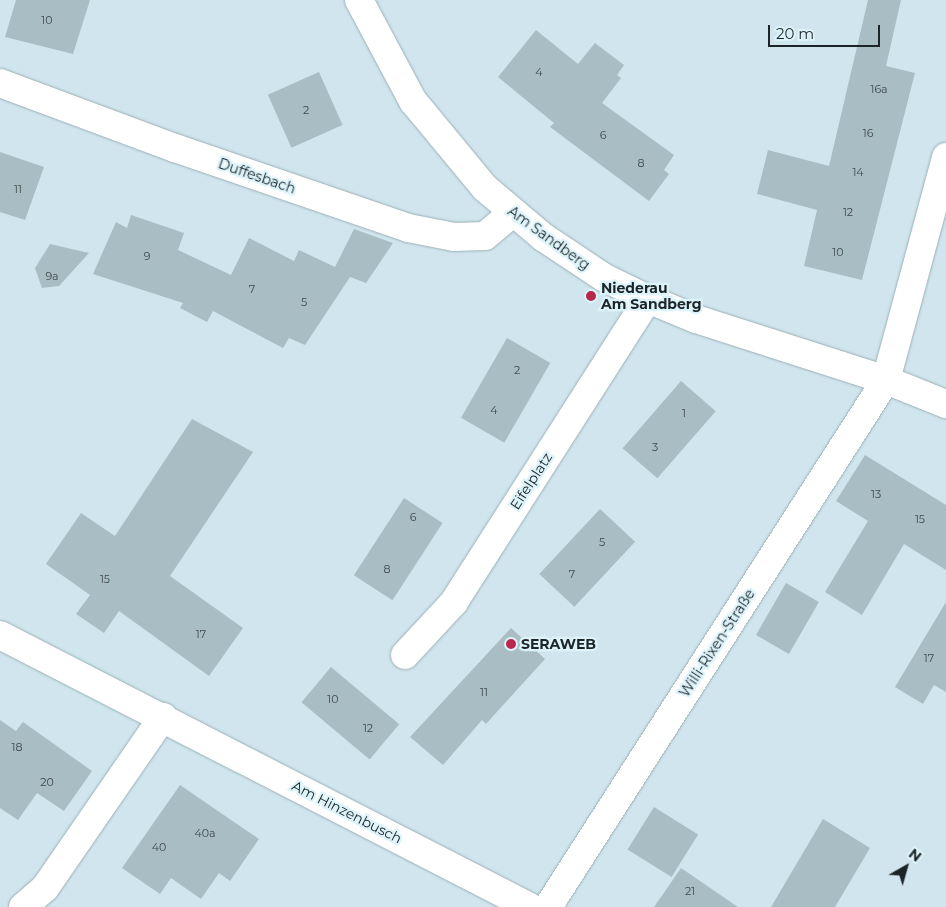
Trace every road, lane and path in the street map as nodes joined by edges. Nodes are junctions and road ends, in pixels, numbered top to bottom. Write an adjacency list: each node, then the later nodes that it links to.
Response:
1 (359, 0): 4 (street, Am Sandberg)
2 (0, 82): 4 (street, Duffesbach)
3 (946, 157): 6 (street)
4 (512, 214): 5 (street, Am Sandberg)
5 (648, 299): 6 (street, Am Sandberg); 9 (street, Eifelplatz)
6 (886, 380): 7 (street, Am Sandberg); 13 (street, Willi-Rixen-Straße)
7 (946, 404)
8 (0, 635): 10 (street, Am Hinzenbusch)
9 (405, 655)
10 (163, 717): 11 (street); 12 (street, Am Hinzenbusch)
11 (23, 907)
12 (530, 907)
13 (548, 907)

